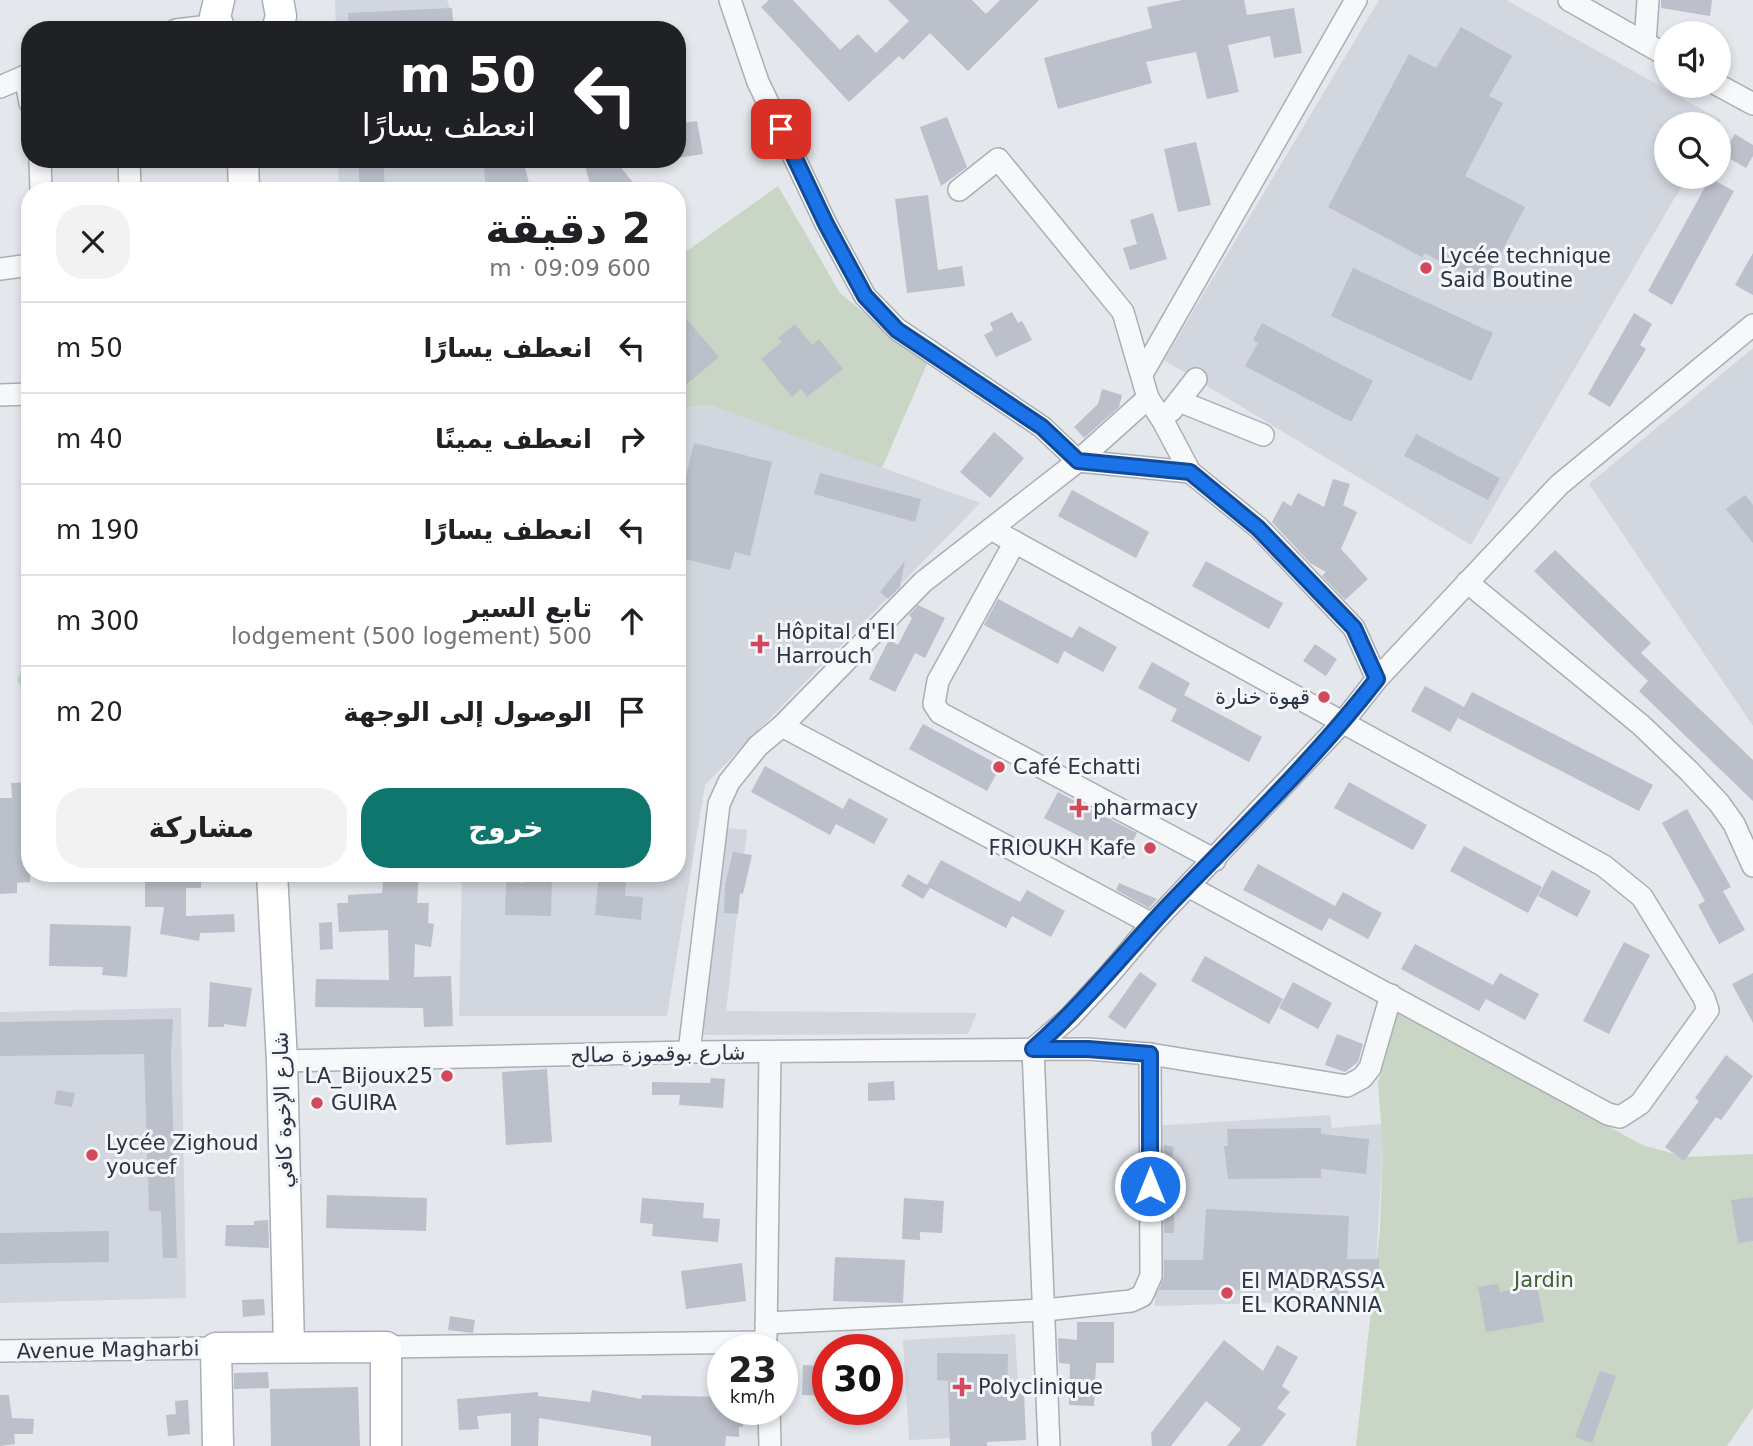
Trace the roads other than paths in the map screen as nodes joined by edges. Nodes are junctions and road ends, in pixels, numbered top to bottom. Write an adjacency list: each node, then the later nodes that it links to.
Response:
1 (278, 0): 8 (main road)
2 (730, 0): 27 (street)
3 (1356, 0): 19 (street)
4 (1569, 0): 9 (street)
5 (1648, 0): 9 (street)
6 (216, 14): 7 (street)
7 (198, 21)
8 (280, 21)
9 (1645, 43): 10 (street)
10 (1654, 48)
11 (21, 78): 12 (street)
12 (0, 87)
13 (1731, 92): 14 (street)
14 (1753, 104)
15 (959, 190): 19 (street)
16 (21, 266): 17 (street)
17 (0, 269)
18 (1753, 325): 31 (street)
19 (1142, 374): 23 (street)
20 (1196, 379): 24 (street)
21 (21, 394): 22 (street)
22 (0, 395)
23 (1148, 398): 25 (street); 27 (street)
24 (1179, 401): 25 (street); 26 (street)
25 (1163, 421): 28 (street)
26 (1263, 435)
27 (1078, 461): 28 (street); 29 (street)
28 (1190, 472): 32 (street)
29 (991, 529): 30 (street); 34 (street)
30 (1015, 542): 33 (street); 35 (street)
31 (1467, 582): 32 (street); 36 (street)
32 (1377, 679): 33 (street)
33 (1343, 722): 35 (street); 40 (street)
34 (782, 726): 39 (street); 42 (street)
35 (1214, 860): 38 (street)
36 (1753, 866)
37 (272, 882): 45 (main road, شارع الإخوة كافي)
38 (1188, 886): 39 (street); 40 (street)
39 (1152, 924): 41 (street)
40 (1391, 995): 44 (street, شارع بوقموزة صالح)
41 (1033, 1049): 43 (street, شارع بوقموزة صالح); 44 (street, شارع بوقموزة صالح); 46 (street)
42 (689, 1052): 43 (street, شارع بوقموزة صالح); 45 (street, شارع بوقموزة صالح)
43 (770, 1052): 47 (street)
44 (1150, 1054): 46 (street)
45 (282, 1061): 50 (main road, شارع الإخوة كافي)
46 (1045, 1310): 48 (street); 58 (street)
47 (766, 1334)
48 (798, 1335)
49 (707, 1339): 51 (street)
50 (289, 1346): 51 (main road); 52 (main road)
51 (386, 1347): 56 (main road)
52 (216, 1348): 53 (street, Avenue Magharbi); 55 (main road)
53 (0, 1351)
54 (769, 1425): 57 (street)
55 (218, 1446)
56 (386, 1446)
57 (770, 1446)
58 (1049, 1446)

